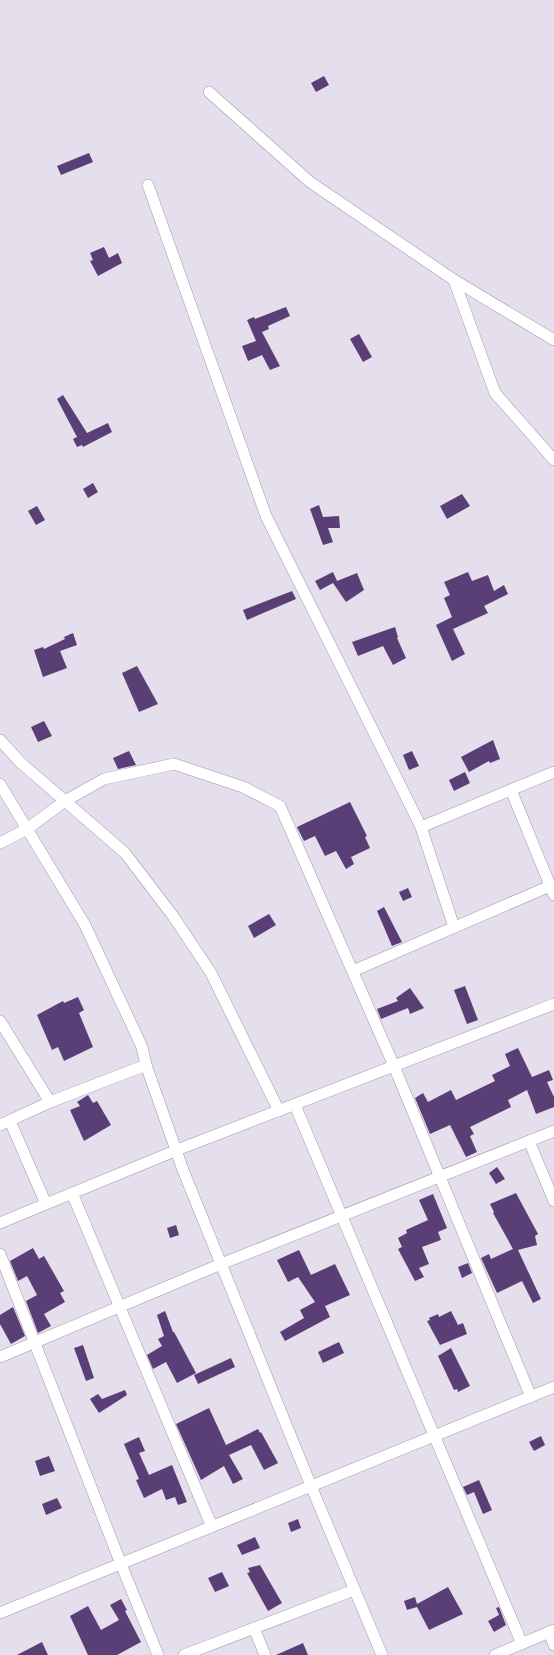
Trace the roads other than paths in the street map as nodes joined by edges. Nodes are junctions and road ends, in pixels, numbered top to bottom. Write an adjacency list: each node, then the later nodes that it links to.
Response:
1 (209, 92): 3 (street)
2 (148, 185): 11 (street)
3 (454, 280): 4 (street); 5 (street)
4 (554, 340)
5 (554, 460)
6 (0, 740): 10 (street)
7 (554, 772): 9 (street)
8 (0, 784): 12 (street)
9 (511, 790): 11 (street); 14 (street)
10 (65, 801): 12 (street); 16 (street); 23 (street)
11 (421, 827): 15 (street)
12 (27, 829): 13 (street); 19 (street)
13 (0, 844)
14 (552, 890): 15 (street)
15 (454, 927): 16 (street)
16 (352, 971): 20 (street)
17 (554, 1004): 20 (street)
18 (0, 1021): 21 (street)
19 (146, 1065): 21 (street); 27 (street)
20 (394, 1066): 22 (street); 28 (street)
21 (50, 1102): 24 (street)
22 (294, 1105): 23 (street); 32 (street)
23 (279, 1111): 27 (street)
24 (5, 1123): 31 (street)
25 (554, 1132): 26 (street)
26 (529, 1141): 28 (street); 30 (street)
27 (177, 1150): 29 (street); 35 (street)
28 (440, 1177): 32 (street); 40 (street)
29 (72, 1193): 31 (street); 36 (street)
30 (554, 1201)
31 (46, 1204): 33 (street)
32 (342, 1216): 35 (street); 41 (street)
33 (0, 1223)
34 (0, 1254): 37 (street)
35 (221, 1264): 36 (street); 42 (street)
36 (120, 1307): 37 (street); 43 (street)
37 (35, 1343): 38 (street); 44 (street)
38 (0, 1357)
39 (554, 1387): 40 (street)
40 (531, 1396): 41 (street)
41 (435, 1436): 42 (street); 49 (street)
42 (311, 1486): 43 (street); 45 (street)
43 (212, 1527): 44 (street)
44 (121, 1564): 46 (street); 51 (street)
45 (354, 1590): 47 (street); 54 (street)
46 (0, 1613)
47 (254, 1628): 52 (street); 53 (street)
48 (551, 1631): 49 (street); 50 (street)
49 (522, 1644): 55 (street)
50 (554, 1645)
51 (158, 1655)
52 (184, 1655)
53 (265, 1655)
54 (382, 1655)
55 (495, 1655)

